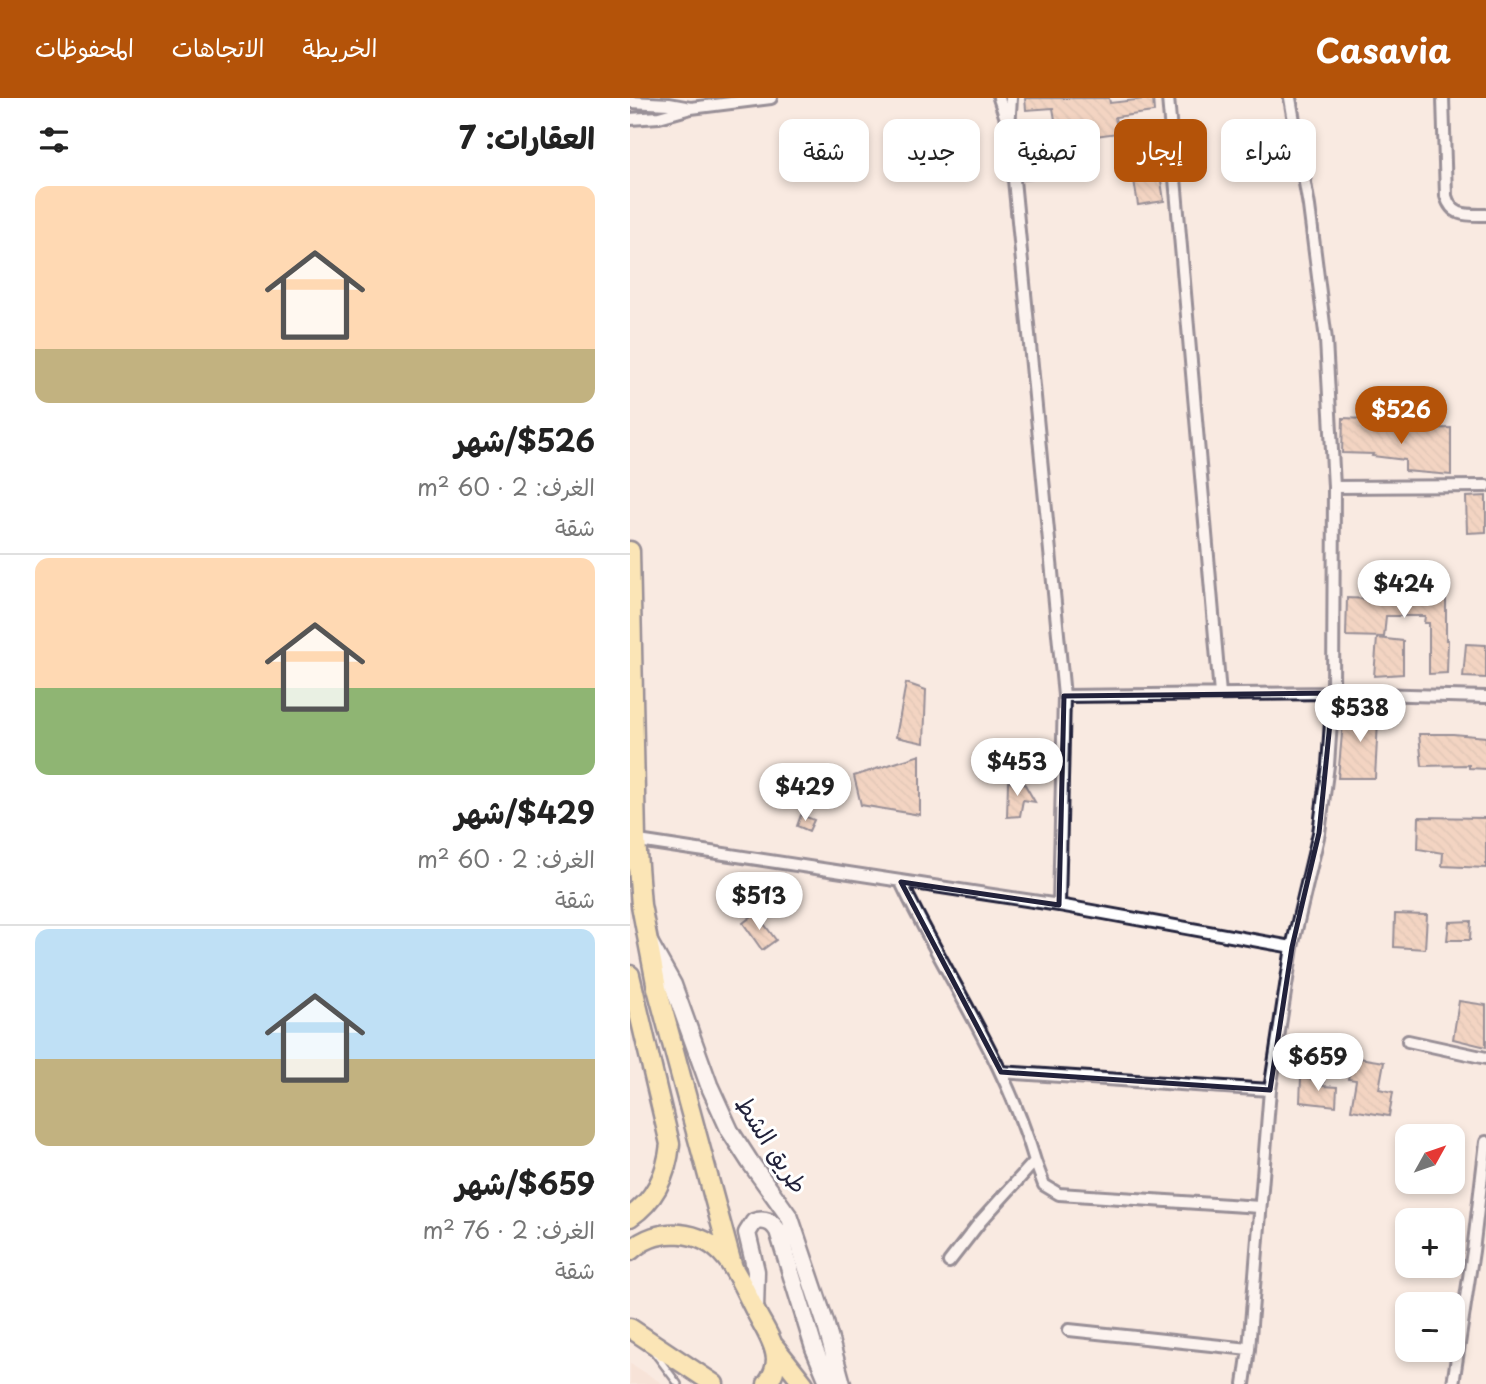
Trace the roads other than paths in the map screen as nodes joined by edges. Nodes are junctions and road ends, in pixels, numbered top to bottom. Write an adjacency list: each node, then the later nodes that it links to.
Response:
1 (771, 98): 8 (street)
2 (999, 98): 10 (street)
3 (1011, 98): 11 (street)
4 (1168, 98): 18 (street)
5 (1290, 98): 15 (street)
6 (1443, 98): 13 (street)
7 (630, 102): 8 (street)
8 (691, 108): 9 (street)
9 (630, 119)
10 (1006, 119)
11 (1010, 119)
12 (1014, 182): 19 (street)
13 (1486, 215)
14 (1486, 486): 15 (street)
15 (1334, 487): 17 (street)
16 (630, 551): 21 (main road)
17 (1333, 693): 18 (street); 20 (street); 25 (street)
18 (1220, 694): 19 (street)
19 (1064, 696): 23 (street)
20 (1486, 698)
21 (633, 840): 22 (street); 24 (main road)
22 (901, 882): 23 (street); 29 (street)
23 (1059, 905): 25 (street)
24 (646, 937): 39 (main road); 50 (main road, طريق الشط)
25 (1292, 947): 30 (street)
26 (630, 975): 34 (main road)
27 (1408, 1041): 28 (street)
28 (1486, 1058)
29 (1002, 1072): 30 (street); 32 (street)
30 (1270, 1090): 33 (street)
31 (1486, 1142): 36 (street)
32 (1035, 1161): 33 (street); 38 (street)
33 (1260, 1207): 44 (street)
34 (630, 1217)
35 (630, 1251): 39 (main road)
36 (1473, 1251): 37 (street); 52 (street)
37 (1486, 1253)
38 (948, 1262)
39 (733, 1268): 40 (main road)
40 (755, 1311): 43 (main road); 49 (main road, طريق الشط)
41 (1069, 1330): 44 (street)
42 (635, 1331): 45 (lane); 46 (main road)
43 (772, 1344): 47 (main road); 48 (main road)
44 (1249, 1349): 51 (street)
45 (678, 1384)
46 (714, 1384)
47 (767, 1384)
48 (804, 1384)
49 (829, 1384)
50 (842, 1384)
51 (1244, 1384)
52 (1453, 1384)

